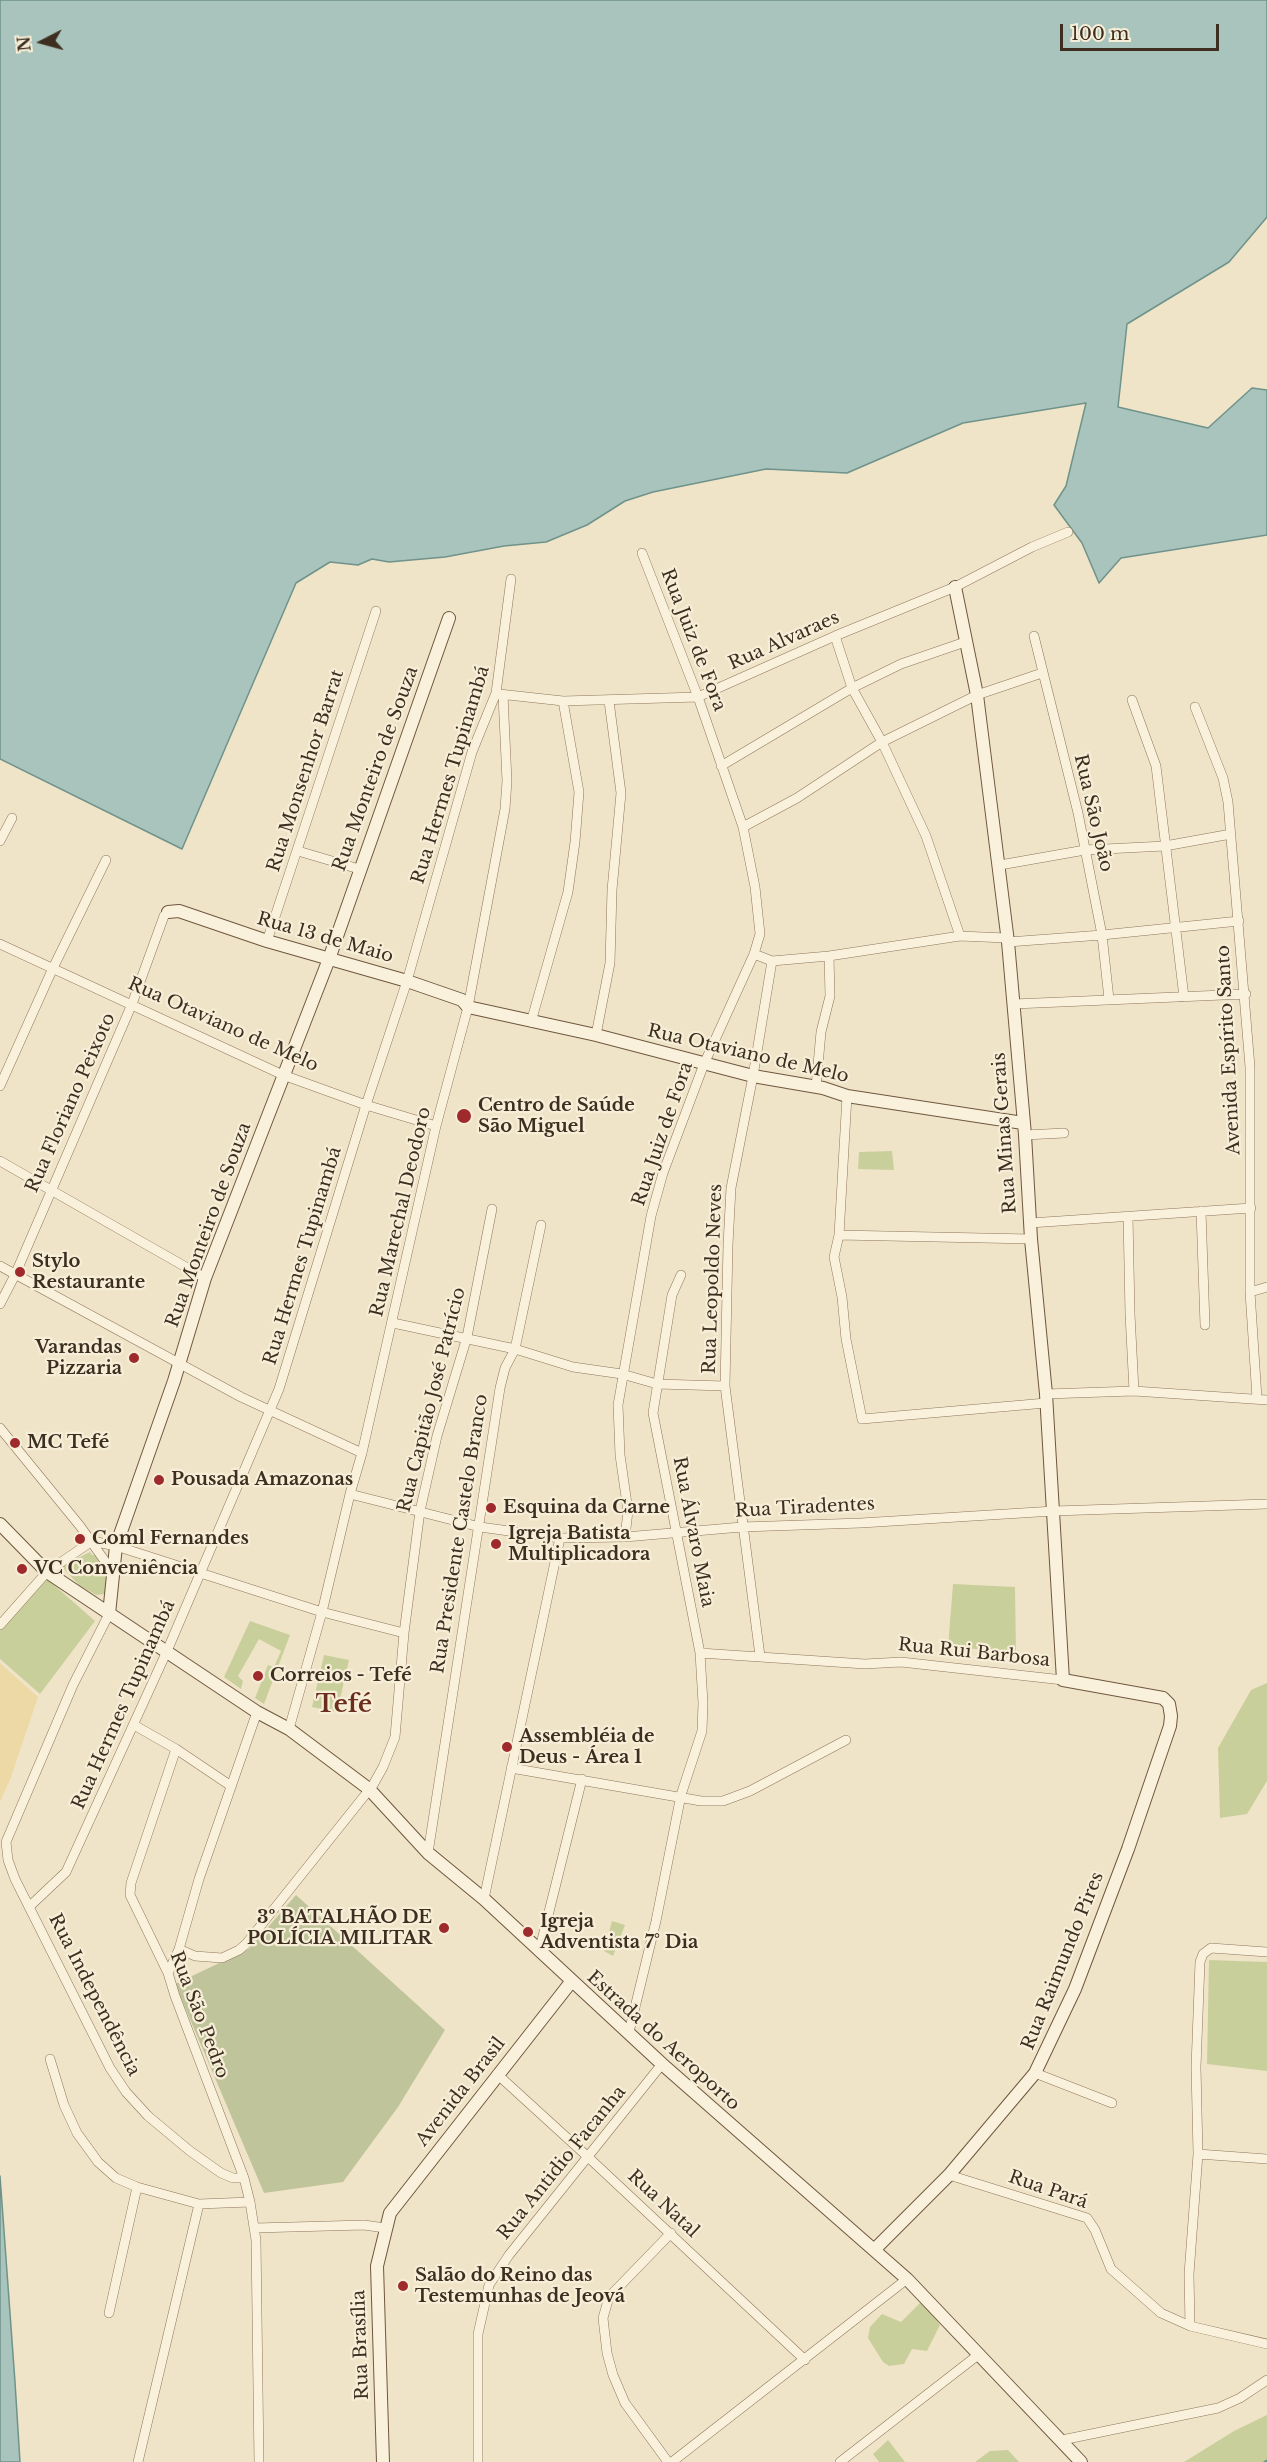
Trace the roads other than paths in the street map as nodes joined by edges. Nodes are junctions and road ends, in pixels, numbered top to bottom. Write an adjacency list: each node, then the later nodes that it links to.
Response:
1 (1068, 532): 4 (street, Rua Alvaraes)
2 (642, 553): 14 (street, Rua Juiz de Fora)
3 (511, 579): 12 (street, Rua Hermes Tupinambá)
4 (955, 587): 7 (street, Rua Alvaraes); 9 (street, Rua Minas Gerais)
5 (376, 611): 27 (street, Rua Monsenhor Barrat)
6 (449, 618): 30 (street, Rua Monteiro de Souza)
7 (835, 636): 11 (street); 14 (street, Rua Alvaraes)
8 (1034, 636): 10 (street, Rua São João)
9 (965, 642): 11 (street); 13 (street, Rua Minas Gerais)
10 (1042, 673): 13 (street); 26 (street, Rua São João)
11 (852, 688): 19 (street); 20 (street)
12 (500, 694): 16 (street, Rua Alvaraes); 44 (street, Rua Hermes Tupinambá); 50 (street, Rua Marechal Deodoro)
13 (977, 695): 19 (street); 29 (street, Rua Minas Gerais)
14 (698, 697): 17 (street, Rua Alvaraes); 20 (street, Rua Juiz de Fora)
15 (1132, 699): 25 (street)
16 (563, 701): 17 (street, Rua Alvaraes); 51 (street)
17 (609, 701): 52 (street)
18 (1195, 707): 23 (street, Avenida Espírito Santo)
19 (882, 742): 22 (street); 35 (street)
20 (721, 766): 22 (street, Rua Juiz de Fora)
21 (12, 818): 24 (street)
22 (743, 827): 39 (street, Rua Juiz de Fora)
23 (1231, 834): 25 (street); 32 (street, Avenida Espírito Santo)
24 (0, 841)
25 (1165, 846): 26 (street); 33 (street)
26 (1085, 850): 29 (street); 34 (street, Rua São João)
27 (298, 851): 30 (street); 37 (street, Rua Monsenhor Barrat)
28 (106, 860): 43 (street)
29 (1000, 865): 36 (street, Rua Minas Gerais)
30 (359, 868): 41 (street, Rua Monteiro de Souza)
31 (168, 912): 37 (street, Rua 13 de Maio); 48 (street, Rua Floriano Peixoto)
32 (1239, 921): 33 (street); 45 (street, Avenida Espírito Santo)
33 (1177, 927): 34 (street); 46 (street)
34 (1102, 935): 36 (street); 47 (street, Rua São João)
35 (960, 936): 36 (street); 40 (street)
36 (1007, 940): 49 (street, Rua Minas Gerais)
37 (267, 941): 41 (street, Rua 13 de Maio)
38 (0, 944): 43 (street, Rua Otaviano de Melo)
39 (754, 954): 42 (street); 53 (street, Rua Juiz de Fora)
40 (829, 956): 42 (street); 57 (street)
41 (329, 959): 44 (street, Rua 13 de Maio); 54 (street, Rua Monteiro de Souza)
42 (772, 961): 55 (street, Rua Leopoldo Neves)
43 (53, 968): 48 (street, Rua Otaviano de Melo); 56 (street)
44 (407, 981): 50 (street, Rua 13 de Maio); 59 (street, Rua Hermes Tupinambá)
45 (1246, 994): 46 (street); 65 (street, Avenida Espírito Santo)
46 (1184, 997): 47 (street)
47 (1109, 999): 49 (street)
48 (132, 1004): 54 (street, Rua Otaviano de Melo); 64 (street, Rua Floriano Peixoto)
49 (1014, 1004): 61 (street, Rua Minas Gerais)
50 (468, 1007): 51 (street, Rua Otaviano de Melo); 60 (street, Rua Marechal Deodoro)
51 (531, 1022): 52 (street, Rua Otaviano de Melo)
52 (596, 1035): 53 (street, Rua Otaviano de Melo)
53 (704, 1064): 55 (street, Rua Otaviano de Melo); 85 (street, Rua Juiz de Fora)
54 (283, 1075): 59 (street, Rua Otaviano de Melo); 76 (street, Rua Monteiro de Souza)
55 (753, 1076): 57 (street, Rua Otaviano de Melo); 87 (street, Rua Leopoldo Neves)
56 (0, 1086)
57 (816, 1087): 58 (street, Rua Otaviano de Melo)
58 (847, 1096): 61 (street, Rua Otaviano de Melo); 71 (street)
59 (366, 1105): 60 (street, Rua Otaviano de Melo); 91 (street, Rua Hermes Tupinambá)
60 (436, 1126): 80 (street, Rua Marechal Deodoro)
61 (1024, 1129): 62 (street); 69 (street, Rua Minas Gerais)
62 (1064, 1133)
63 (0, 1161): 64 (street)
64 (51, 1190): 74 (street, Rua Floriano Peixoto); 76 (street)
65 (1251, 1208): 67 (street); 78 (street, Avenida Espírito Santo)
66 (492, 1209): 82 (street, Rua Capitão José Patrício)
67 (1201, 1211): 68 (street); 81 (street)
68 (1128, 1216): 69 (street); 88 (street)
69 (1030, 1222): 72 (street, Rua Minas Gerais)
70 (541, 1225): 83 (street, Rua Presidente Castelo Branco)
71 (839, 1235): 72 (street); 89 (street)
72 (1031, 1239): 89 (street, Rua Minas Gerais)
73 (0, 1266): 74 (street)
74 (15, 1275): 79 (street, Rua Floriano Peixoto); 84 (street)
75 (681, 1275): 86 (street, Rua Álvaro Maia)
76 (205, 1278): 84 (street, Rua Monteiro de Souza)
77 (1267, 1287): 78 (street)
78 (1250, 1292): 90 (street, Avenida Espírito Santo)
79 (0, 1305)
80 (393, 1323): 82 (street); 93 (street, Rua Marechal Deodoro)
81 (1205, 1325)
82 (467, 1337): 83 (street); 96 (street, Rua Capitão José Patrício)
83 (515, 1349): 85 (street); 99 (street, Rua Presidente Castelo Branco)
84 (180, 1364): 91 (street); 105 (street, Rua Monteiro de Souza)
85 (622, 1374): 86 (street); 102 (street, Rua Juiz de Fora)
86 (657, 1384): 87 (street); 101 (street, Rua Álvaro Maia)
87 (725, 1386): 100 (street, Rua Leopoldo Neves)
88 (1134, 1391): 89 (street); 90 (street)
89 (1046, 1398): 97 (street, Rua Minas Gerais)
90 (1262, 1399)
91 (269, 1410): 93 (street); 108 (street, Rua Hermes Tupinambá)
92 (0, 1428): 104 (street)
93 (362, 1453): 94 (street, Rua Marechal Deodoro)
94 (350, 1494): 96 (street, Rua Tiradentes); 109 (street, Rua Marechal Deodoro)
95 (1267, 1504): 97 (street, Rua Tiradentes)
96 (420, 1511): 99 (street, Rua Tiradentes); 112 (street, Rua Capitão José Patrício)
97 (1054, 1511): 100 (street, Rua Tiradentes); 116 (street, Rua Minas Gerais)
98 (0, 1524): 107 (street, Estrada do Aeroporto)
99 (480, 1527): 103 (street, Rua Tiradentes); 129 (street, Rua Presidente Castelo Branco)
100 (742, 1527): 101 (street, Rua Tiradentes); 115 (street, Rua Leopoldo Neves)
101 (677, 1533): 102 (street, Rua Tiradentes); 114 (street, Rua Álvaro Maia)
102 (625, 1537): 103 (street, Rua Tiradentes)
103 (560, 1538): 123 (street)
104 (92, 1541): 105 (street); 106 (street); 107 (street)
105 (116, 1546): 106 (street, Rua Monteiro de Souza); 108 (street)
106 (112, 1571): 110 (street, Rua Monteiro de Souza)
107 (47, 1572): 110 (street, Estrada do Aeroporto); 111 (street)
108 (201, 1574): 109 (street); 113 (street, Rua Hermes Tupinambá)
109 (322, 1612): 112 (street); 120 (street, Rua Marechal Deodoro)
110 (109, 1614): 113 (street, Estrada do Aeroporto); 128 (street, Rua Monteiro de Souza)
111 (0, 1625)
112 (404, 1633): 126 (street, Rua Capitão José Patrício)
113 (167, 1651): 118 (street, Estrada do Aeroporto); 119 (street, Rua Hermes Tupinambá)
114 (700, 1653): 115 (street, Rua Rui Barbosa); 127 (street, Rua Álvaro Maia)
115 (760, 1656): 116 (street, Rua Rui Barbosa)
116 (1064, 1680): 117 (street, Rua Rui Barbosa)
117 (1169, 1704): 140 (street, Rua Raimundo Pires)
118 (256, 1712): 120 (street, Estrada do Aeroporto); 125 (street)
119 (134, 1725): 122 (street); 131 (street, Rua Hermes Tupinambá)
120 (289, 1729): 126 (street, Estrada do Aeroporto)
121 (846, 1740): 127 (street)
122 (176, 1749): 125 (street); 135 (street, Rua São Pedro)
123 (511, 1768): 124 (street); 130 (street)
124 (582, 1779): 127 (street); 133 (street)
125 (231, 1786): 132 (street)
126 (369, 1789): 129 (street, Estrada do Aeroporto); 132 (street, Rua Capitão José Patrício)
127 (681, 1796): 137 (street, Rua Álvaro Maia)
128 (6, 1842): 131 (street, Rua Independência)
129 (428, 1853): 130 (street, Estrada do Aeroporto)
130 (484, 1899): 133 (street, Estrada do Aeroporto)
131 (30, 1906): 147 (street, Rua Independência)
132 (179, 1949): 135 (street)
133 (539, 1952): 136 (street, Estrada do Aeroporto)
134 (1267, 1952): 143 (street)
135 (168, 1973): 147 (street, Rua São Pedro)
136 (571, 1982): 137 (street, Estrada do Aeroporto); 141 (street, Avenida Brasil)
137 (629, 2032): 139 (street, Estrada do Aeroporto)
138 (50, 2059): 148 (street)
139 (662, 2064): 144 (street, Rua Antidio Facanha); 154 (street, Estrada do Aeroporto)
140 (1035, 2073): 142 (street); 146 (street, Rua Raimundo Pires)
141 (497, 2074): 144 (street, Rua Natal); 152 (street, Avenida Brasil)
142 (1112, 2103)
143 (1198, 2154): 145 (street); 157 (street)
144 (588, 2157): 153 (street, Rua Natal); 166 (street, Rua Antidio Facanha)
145 (1267, 2159)
146 (949, 2175): 154 (street, Rua Raimundo Pires); 157 (street, Rua Pará)
147 (244, 2178): 149 (street, Rua São Pedro)
148 (138, 2187): 150 (street); 156 (street)
149 (250, 2202): 150 (street); 151 (street, Rua São Pedro)
150 (199, 2204): 163 (street)
151 (255, 2228): 152 (street); 164 (street, Rua São Pedro)
152 (385, 2228): 165 (street, Rua Brasília)
153 (671, 2234): 160 (street, Rua Natal); 167 (street)
154 (874, 2250): 155 (street, Estrada do Aeroporto)
155 (907, 2279): 159 (street, Estrada do Aeroporto); 160 (street)
156 (109, 2313)
157 (1190, 2326): 158 (street, Rua Pará)
158 (1267, 2344)
159 (978, 2355): 162 (street, Estrada do Aeroporto); 168 (street)
160 (805, 2360): 167 (street)
161 (1267, 2380): 162 (street)
162 (1062, 2440): 169 (street, Estrada do Aeroporto)
163 (138, 2462)
164 (259, 2462)
165 (383, 2462)
166 (478, 2462)
167 (670, 2462)
168 (840, 2462)
169 (1081, 2462)

